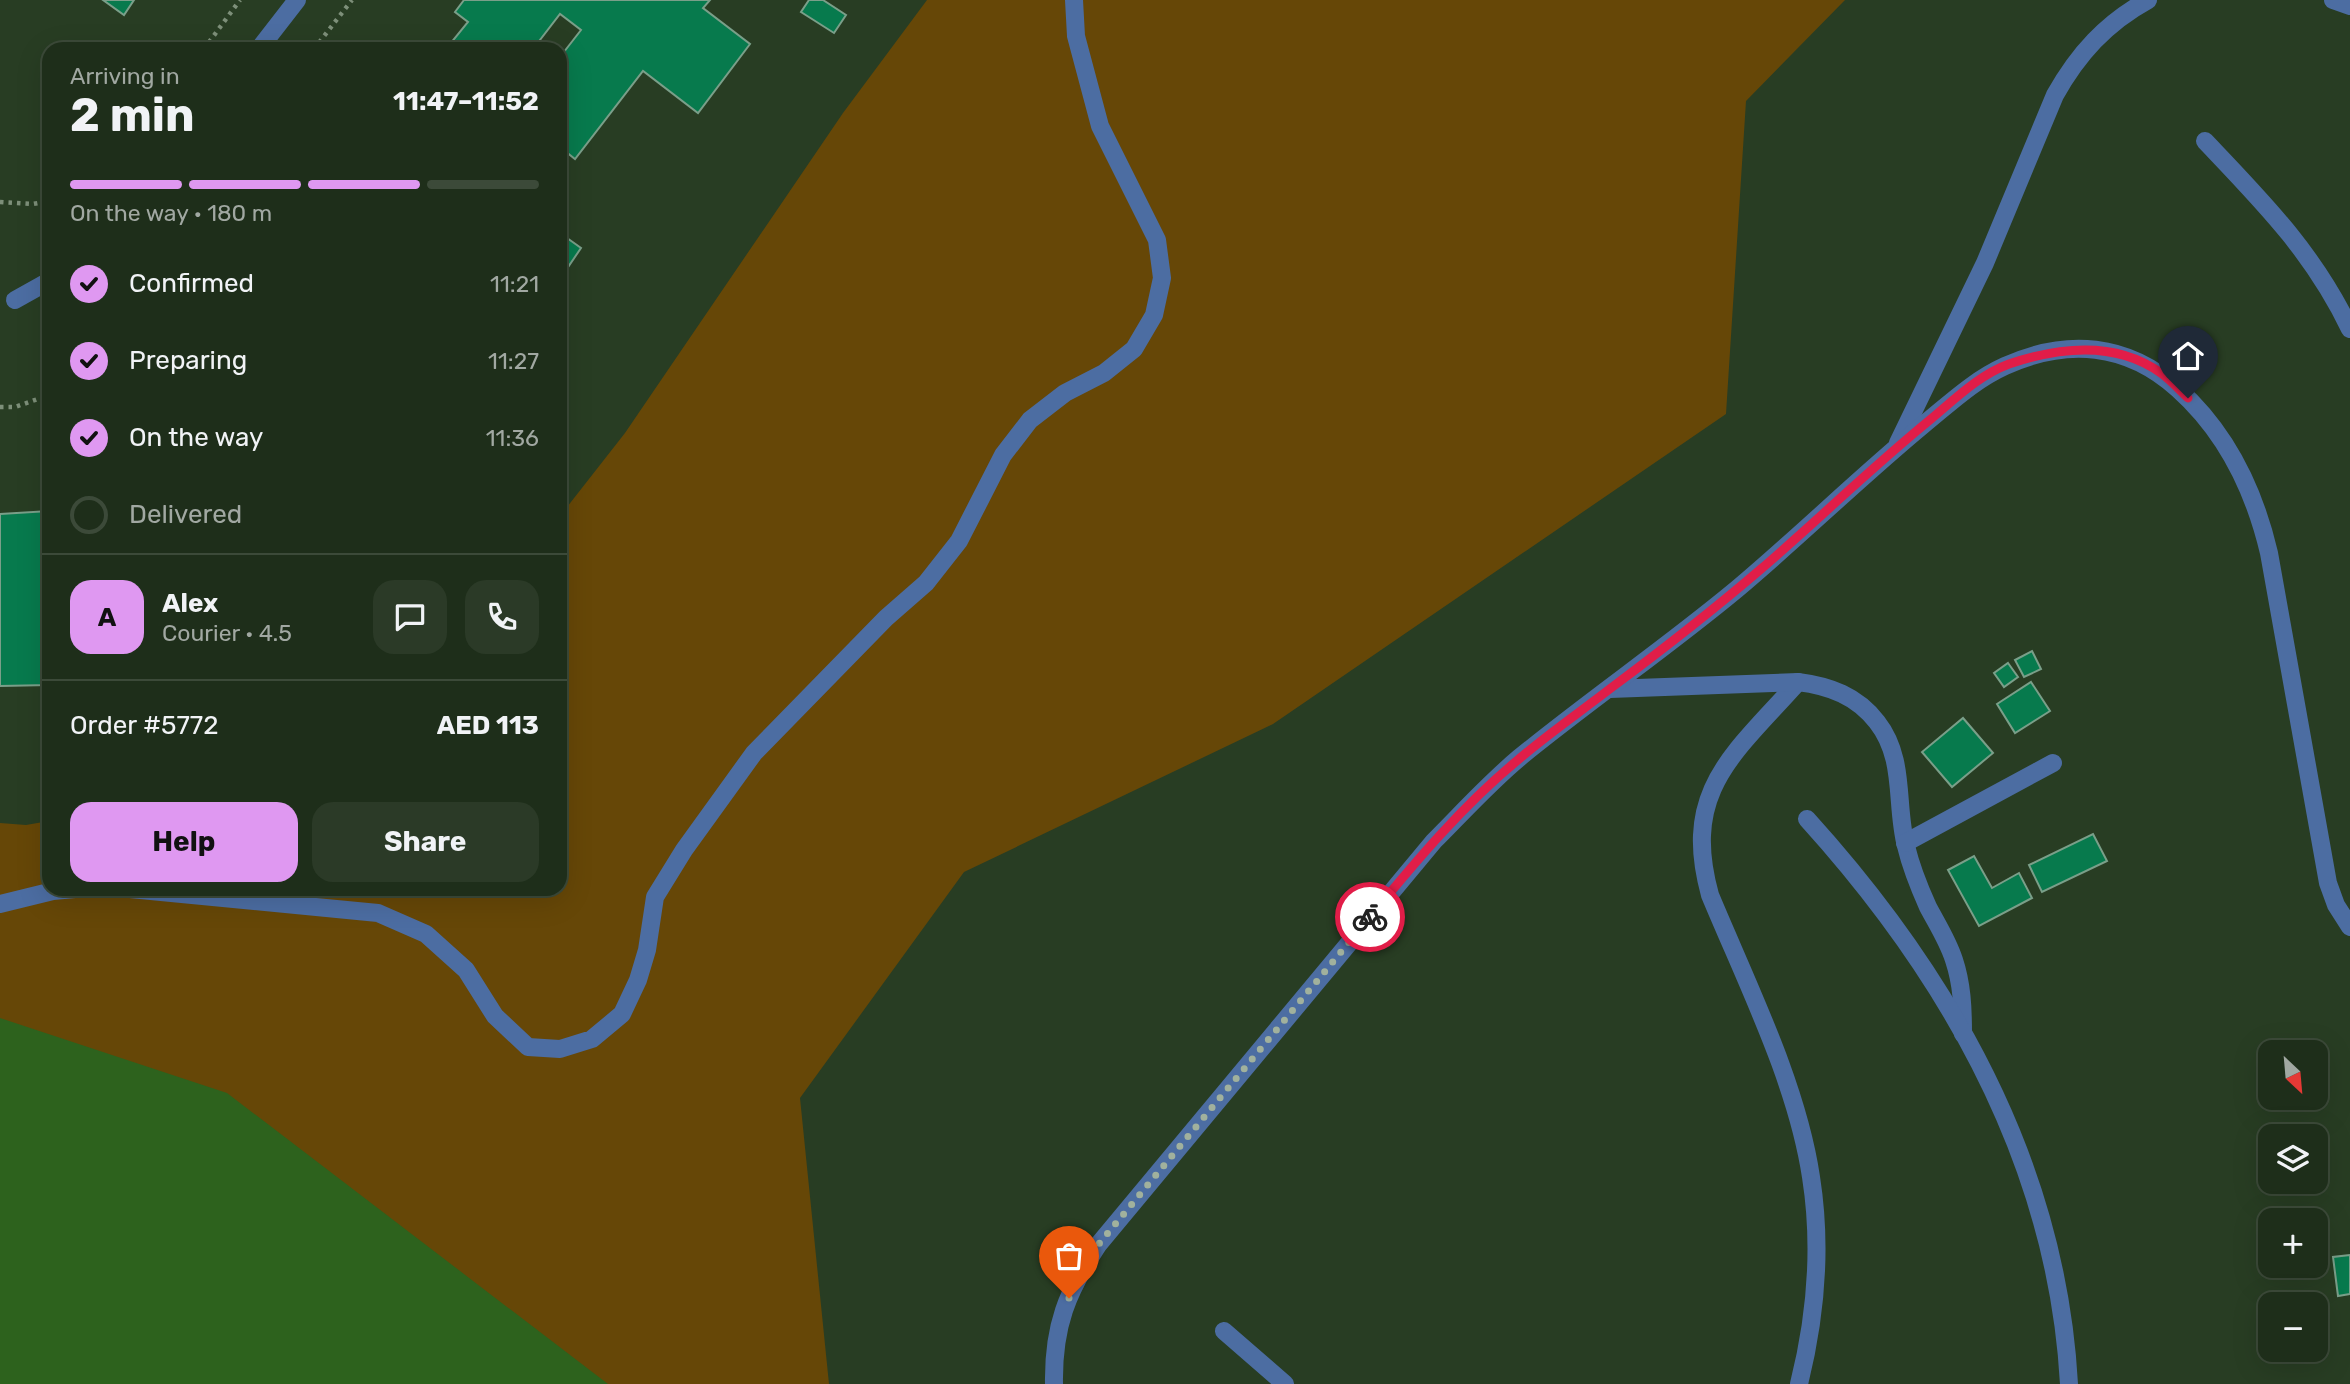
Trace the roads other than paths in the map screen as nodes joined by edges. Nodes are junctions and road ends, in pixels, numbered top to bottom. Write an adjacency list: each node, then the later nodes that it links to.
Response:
1 (296, 0): 6 (street)
2 (1074, 0): 18 (street)
3 (2148, 0): 11 (street)
4 (2333, 0): 5 (street)
5 (2350, 6)
6 (264, 42)
7 (2205, 141): 10 (street)
8 (42, 285): 9 (street)
9 (15, 300)
10 (2350, 329)
11 (1895, 449): 13 (street); 20 (street)
12 (1798, 682): 13 (street); 16 (street); 25 (street)
13 (1610, 689): 23 (street)
14 (2053, 763): 16 (street)
15 (1807, 819): 21 (street)
16 (1905, 843): 21 (street)
17 (42, 894): 19 (street)
18 (202, 896)
19 (0, 904)
20 (2350, 927)
21 (1962, 1034): 26 (street)
22 (1224, 1331): 24 (street)
23 (1054, 1384)
24 (1285, 1384)
25 (1799, 1384)
26 (2069, 1384)

